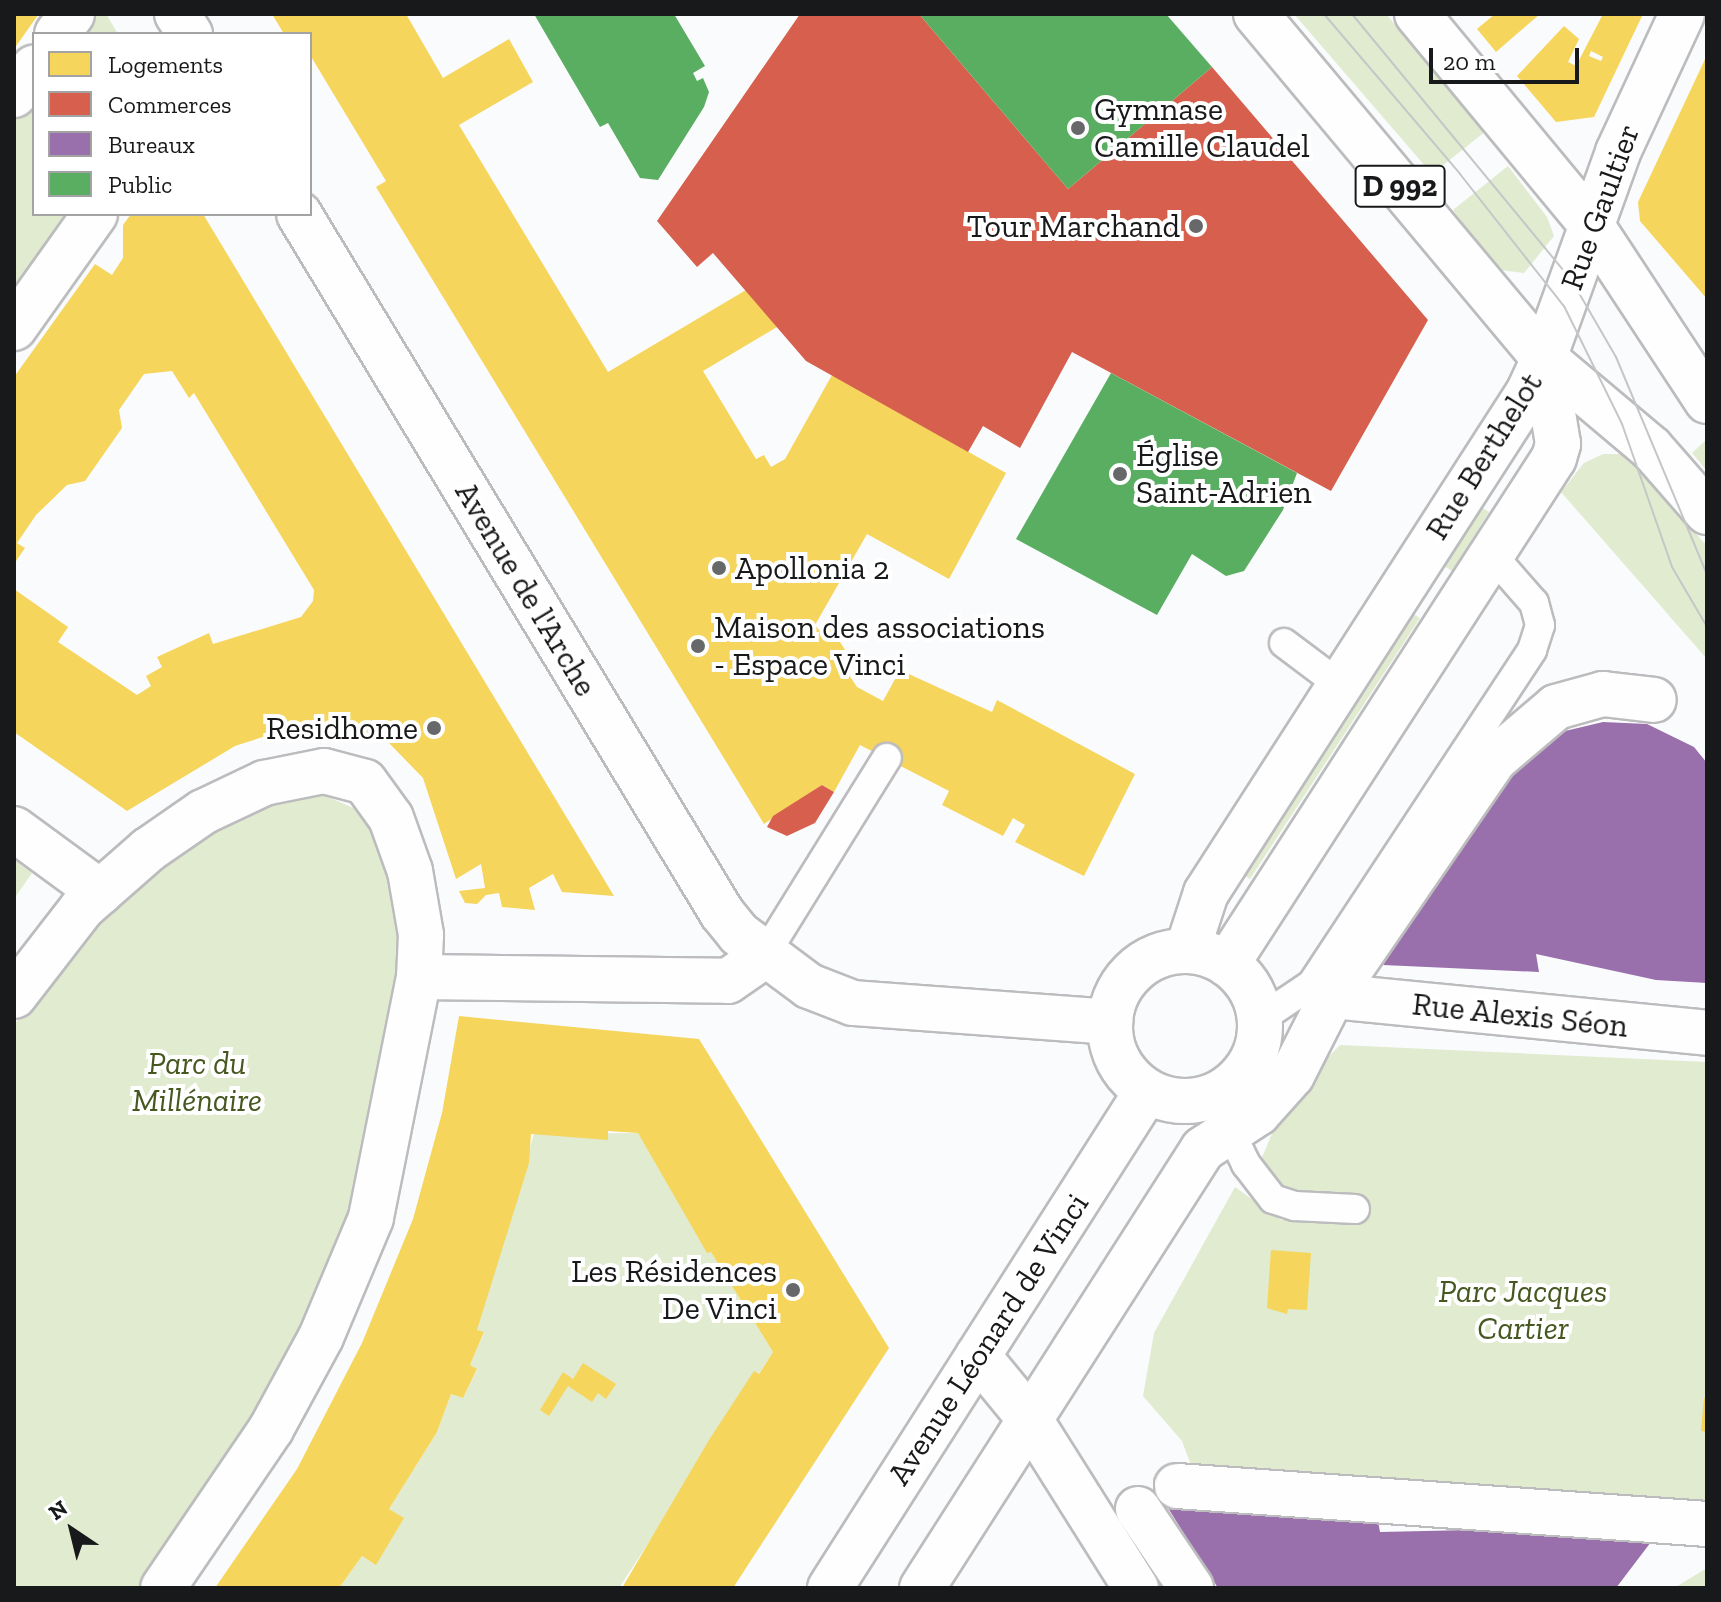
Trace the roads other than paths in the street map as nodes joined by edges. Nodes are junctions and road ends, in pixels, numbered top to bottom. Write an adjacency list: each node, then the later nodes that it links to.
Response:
1 (72, 14): 6 (street)
2 (177, 14): 7 (street)
3 (1256, 14): 14 (street, D 992)
4 (1417, 14): 12 (street)
5 (1682, 14): 12 (street, Rue Gaultier)
6 (58, 32)
7 (189, 32)
8 (32, 70): 9 (street)
9 (14, 95)
10 (94, 216): 13 (street)
11 (300, 216): 24 (street, Avenue de l'Arche)
12 (1590, 223): 14 (street, Rue Gaultier); 15 (street)
13 (14, 328)
14 (1544, 358): 16 (street, D 992); 17 (street, Rue Berthelot); 19 (street, Rue Berthelot)
15 (1707, 401)
16 (1707, 512)
17 (1492, 555): 25 (street, Rue Berthelot); 29 (lane)
18 (1284, 643): 19 (lane)
19 (1340, 685): 25 (street, Rue Berthelot)
20 (1654, 700): 28 (street)
21 (887, 758): 24 (lane)
22 (14, 829): 23 (street)
23 (100, 892): 26 (street); 27 (street)
24 (764, 956): 26 (street); 30 (street, Avenue de l'Arche)
25 (1207, 957): 29 (street); 30 (street)
26 (419, 977): 40 (street)
27 (14, 996)
28 (1332, 996): 31 (street, Rue Alexis Séon); 33 (street)
29 (1260, 1019): 33 (street)
30 (1110, 1022): 32 (street)
31 (1707, 1033)
32 (1147, 1091): 33 (street); 35 (street, Avenue Léonard de Vinci)
33 (1222, 1115): 34 (lane); 36 (street)
34 (1355, 1209)
35 (978, 1356): 36 (street); 41 (street, Avenue Léonard de Vinci)
36 (1029, 1418): 42 (street); 43 (street)
37 (1177, 1486): 39 (street)
38 (1138, 1509): 44 (street)
39 (1707, 1524)
40 (163, 1588)
41 (830, 1588)
42 (922, 1588)
43 (1136, 1588)
44 (1191, 1588)

